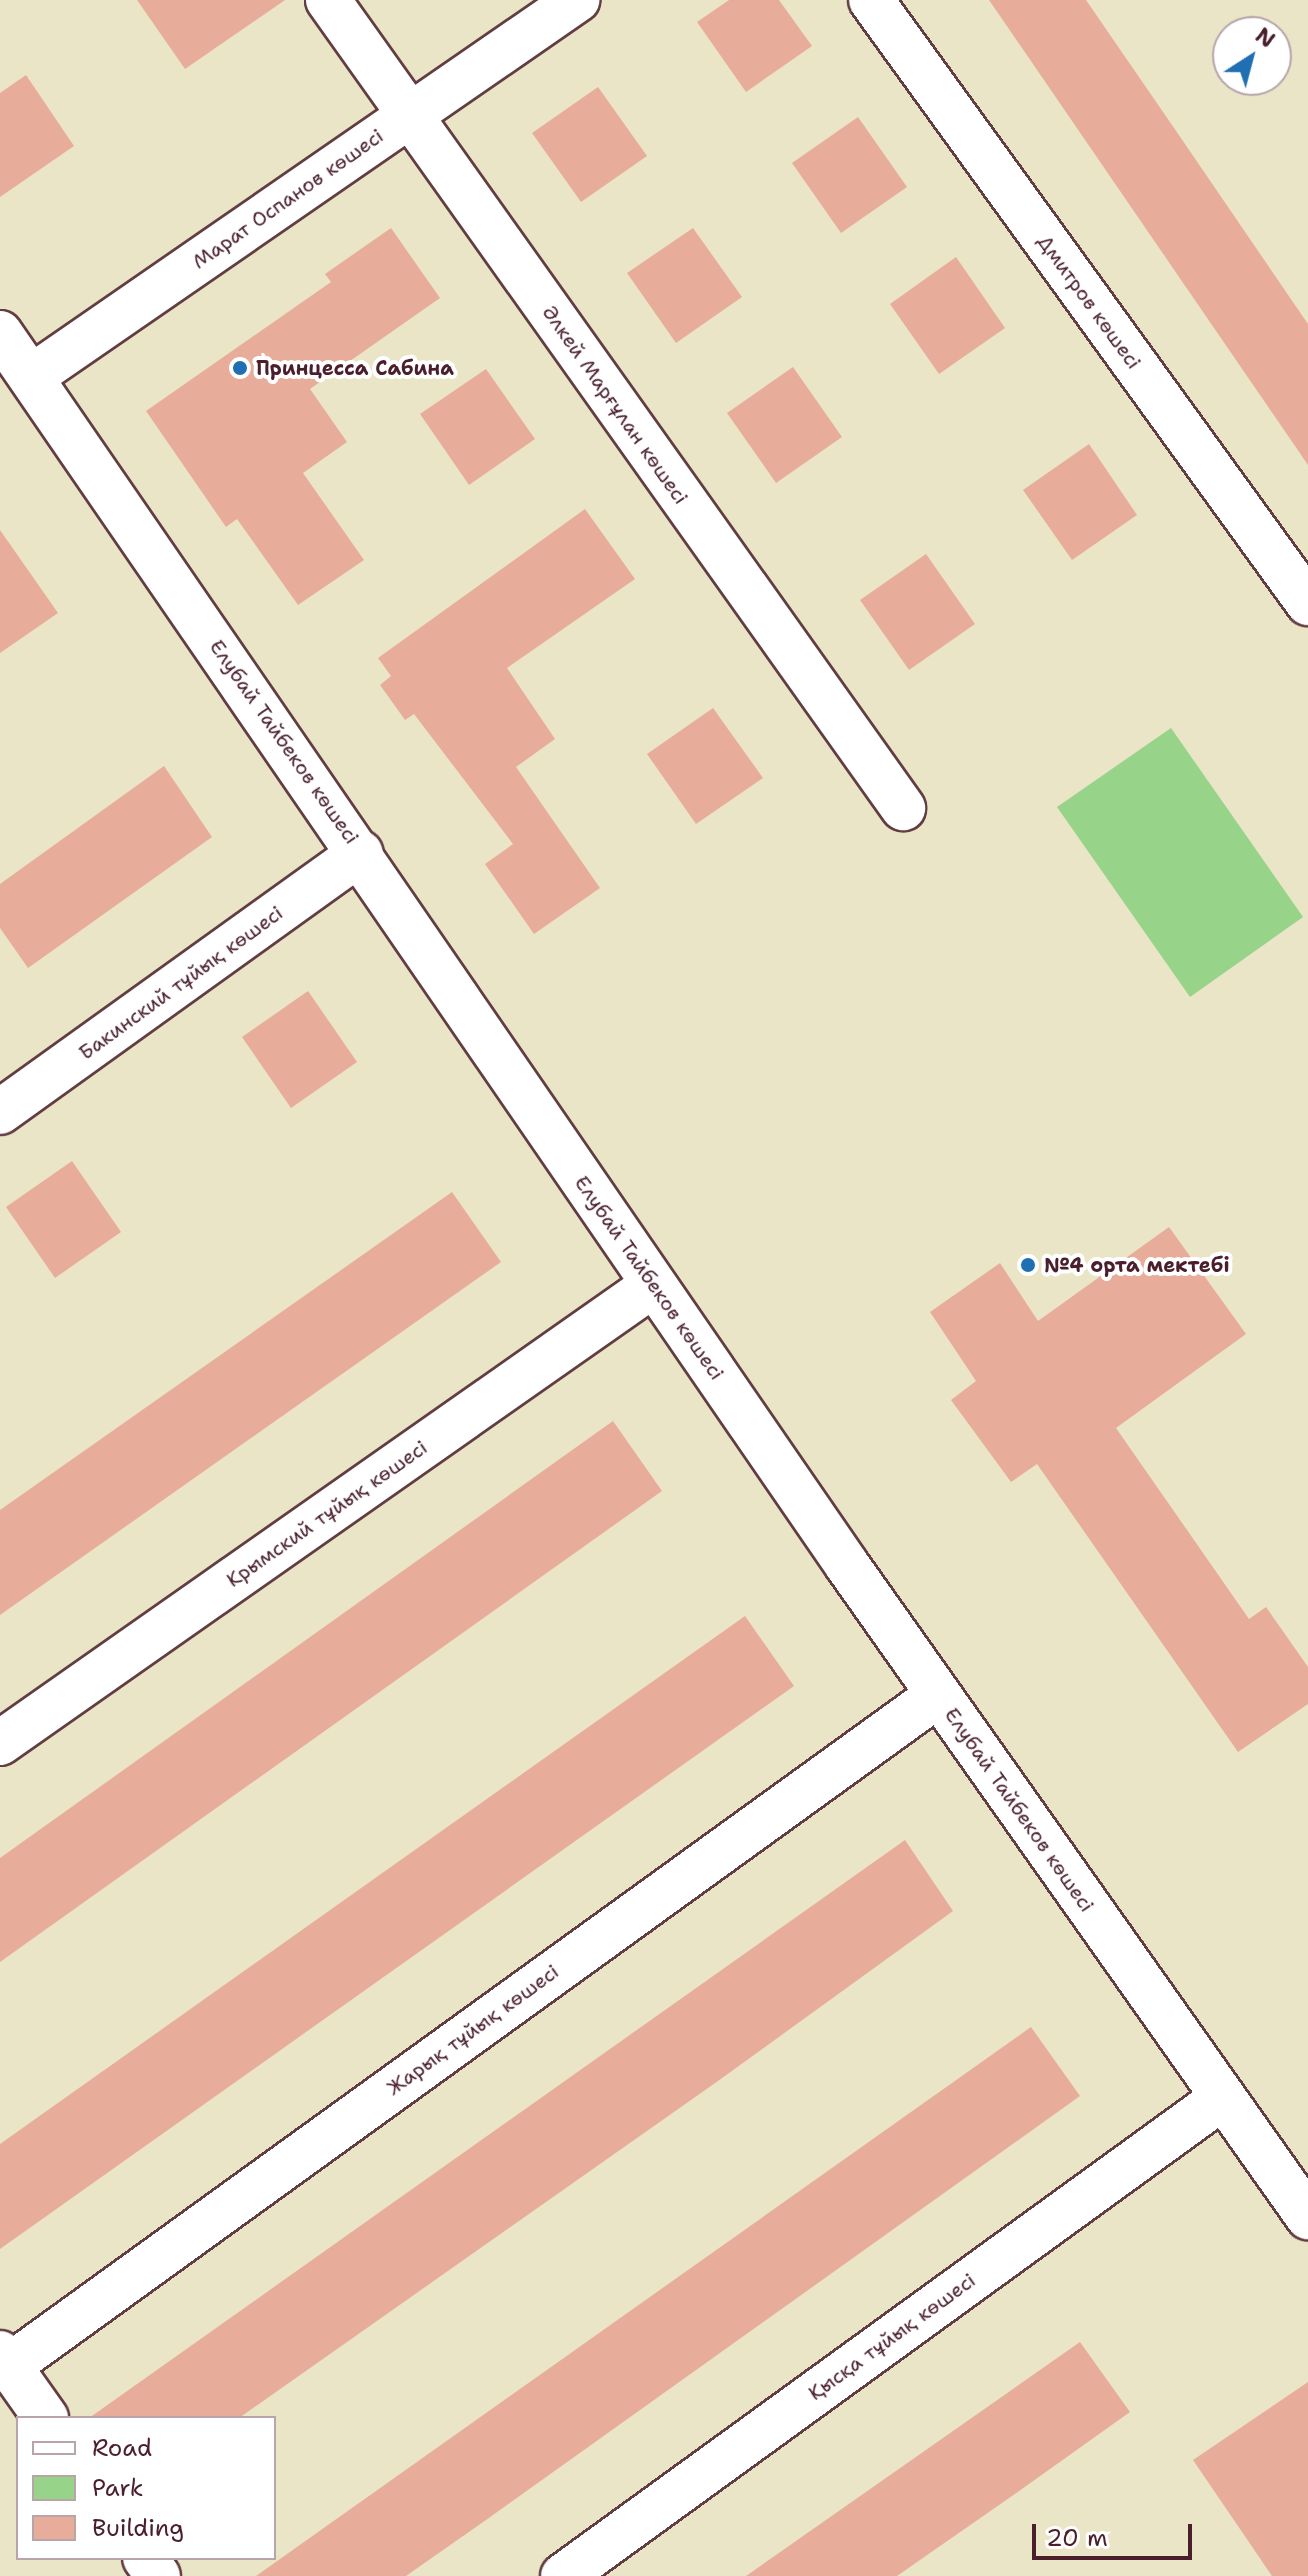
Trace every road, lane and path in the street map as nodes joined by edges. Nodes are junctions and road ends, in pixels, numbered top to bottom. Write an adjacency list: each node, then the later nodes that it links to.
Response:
1 (328, 0): 4 (street, Әлкей Марғұлан көшесі)
2 (577, 0): 4 (street, Марат Оспанов көшесі)
3 (871, 0): 7 (street, Дмитров көшесі)
4 (409, 116): 6 (street, Марат Оспанов көшесі); 8 (street, Әлкей Марғұлан көшесі)
5 (0, 333): 6 (street, Елубай Тайбеков көшесі)
6 (16, 388): 9 (street, Елубай Тайбеков көшесі)
7 (1308, 603)
8 (903, 808)
9 (361, 853): 10 (street, Бакинский тұйық көшесі); 11 (street, Елубай Тайбеков көшесі)
10 (0, 1112)
11 (653, 1285): 12 (street, Елубай Тайбеков көшесі); 13 (street, Крымский тұйық көшесі)
12 (938, 1695): 14 (street, Елубай Тайбеков көшесі); 16 (street, Жарық тұйық көшесі)
13 (0, 1743)
14 (1222, 2098): 15 (street, Елубай Тайбеков көшесі); 18 (street, Қысқа тұйық көшесі)
15 (1308, 2217)
16 (5, 2359): 17 (street)
17 (45, 2416)
18 (563, 2576)

